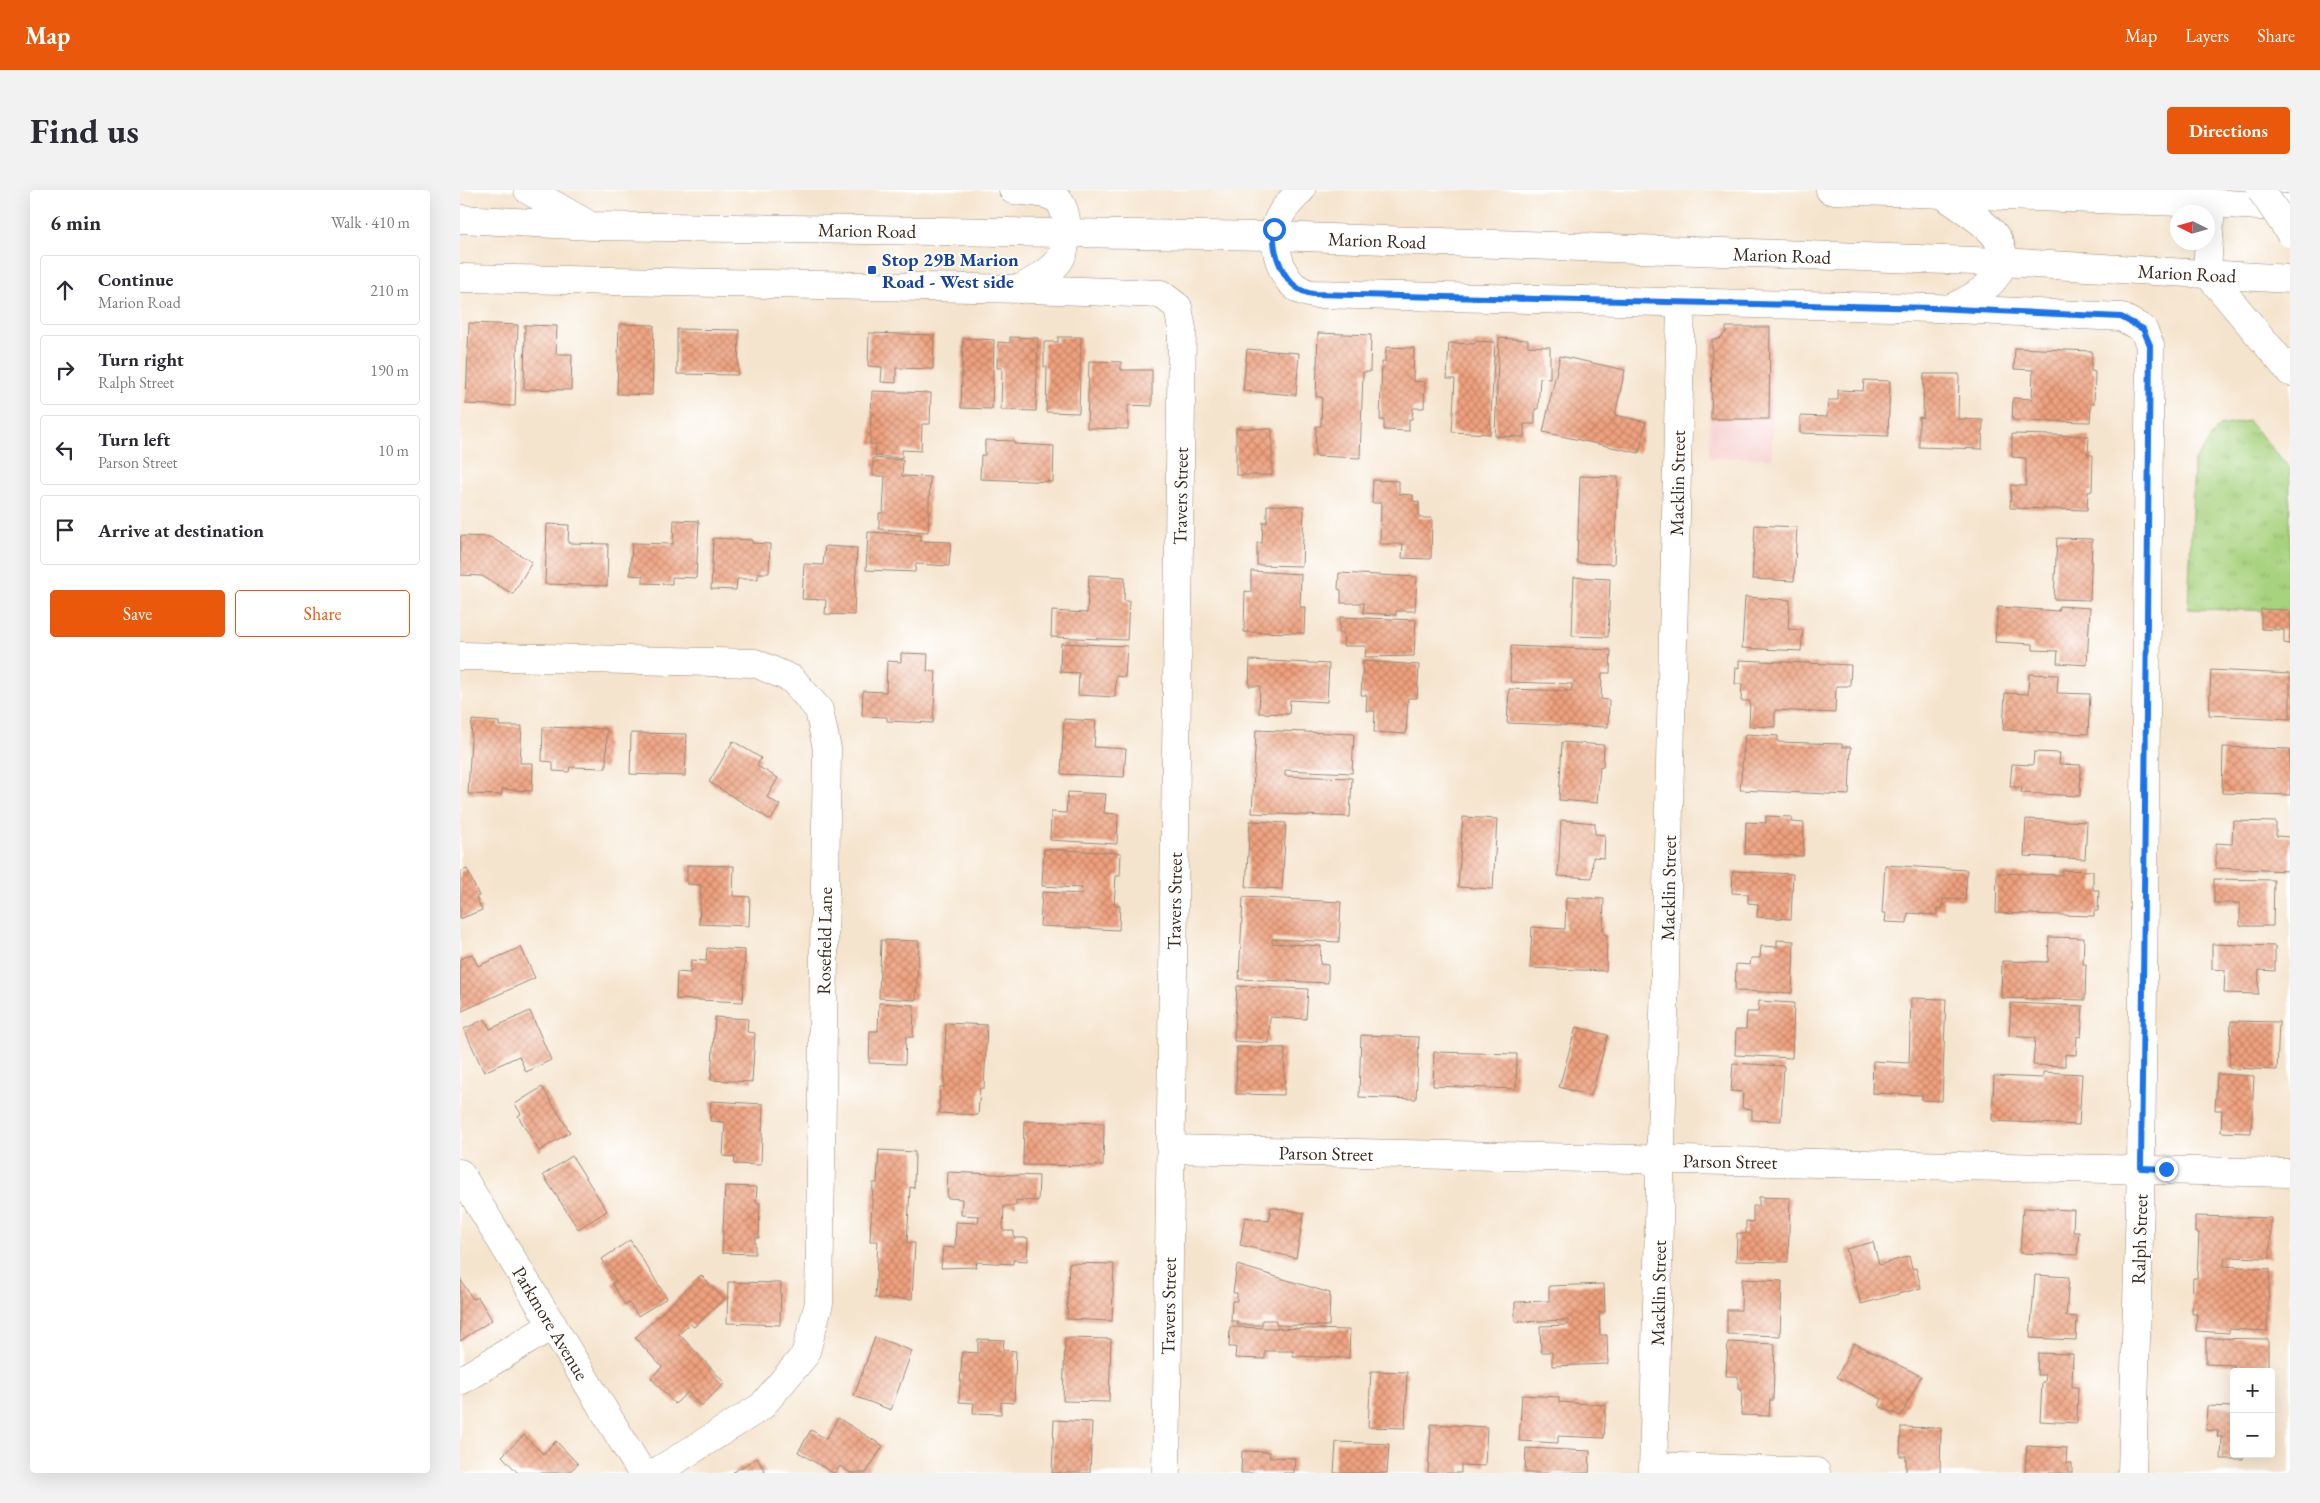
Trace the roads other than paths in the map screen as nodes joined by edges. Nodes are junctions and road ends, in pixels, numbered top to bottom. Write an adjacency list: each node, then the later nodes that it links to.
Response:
1 (528, 190): 10 (main road)
2 (1013, 190): 11 (main road)
3 (1301, 190): 13 (main road)
4 (1830, 190): 6 (main road)
5 (2261, 190): 12 (main road, bridge)
6 (1941, 193): 7 (main road); 14 (main road)
7 (2211, 203): 8 (main road); 15 (main road)
8 (2290, 208)
9 (460, 219): 10 (main road, Marion Road)
10 (592, 226): 11 (main road, Marion Road)
11 (1066, 233): 13 (main road, Marion Road); 18 (main road)
12 (2290, 233)
13 (1274, 236): 14 (main road, Marion Road); 19 (main road)
14 (2002, 262): 15 (main road, Marion Road); 20 (main road)
15 (2208, 273): 17 (main road, Marion Road); 21 (main road)
16 (460, 278): 18 (main road)
17 (2290, 280)
18 (1020, 289): 23 (main road, Travers Street)
19 (1682, 304): 20 (main road); 24 (main road, Macklin Street)
20 (1949, 309): 25 (main road, Ralph Street)
21 (2290, 372)
22 (460, 656): 33 (main road, Rosefield Lane)
23 (1171, 1149): 24 (main road, Parson Street); 34 (main road, Travers Street)
24 (1661, 1160): 25 (main road, Parson Street); 30 (main road, Macklin Street)
25 (2141, 1168): 27 (main road, Parson Street); 35 (main road, Ralph Street)
26 (460, 1173): 28 (main road, Parkmore Avenue)
27 (2290, 1173)
28 (553, 1324): 29 (main road); 32 (main road, Parkmore Avenue)
29 (460, 1381)
30 (1653, 1469): 31 (main road)
31 (1816, 1472)
32 (642, 1473)
33 (655, 1473)
34 (1166, 1473)
35 (2132, 1473)

